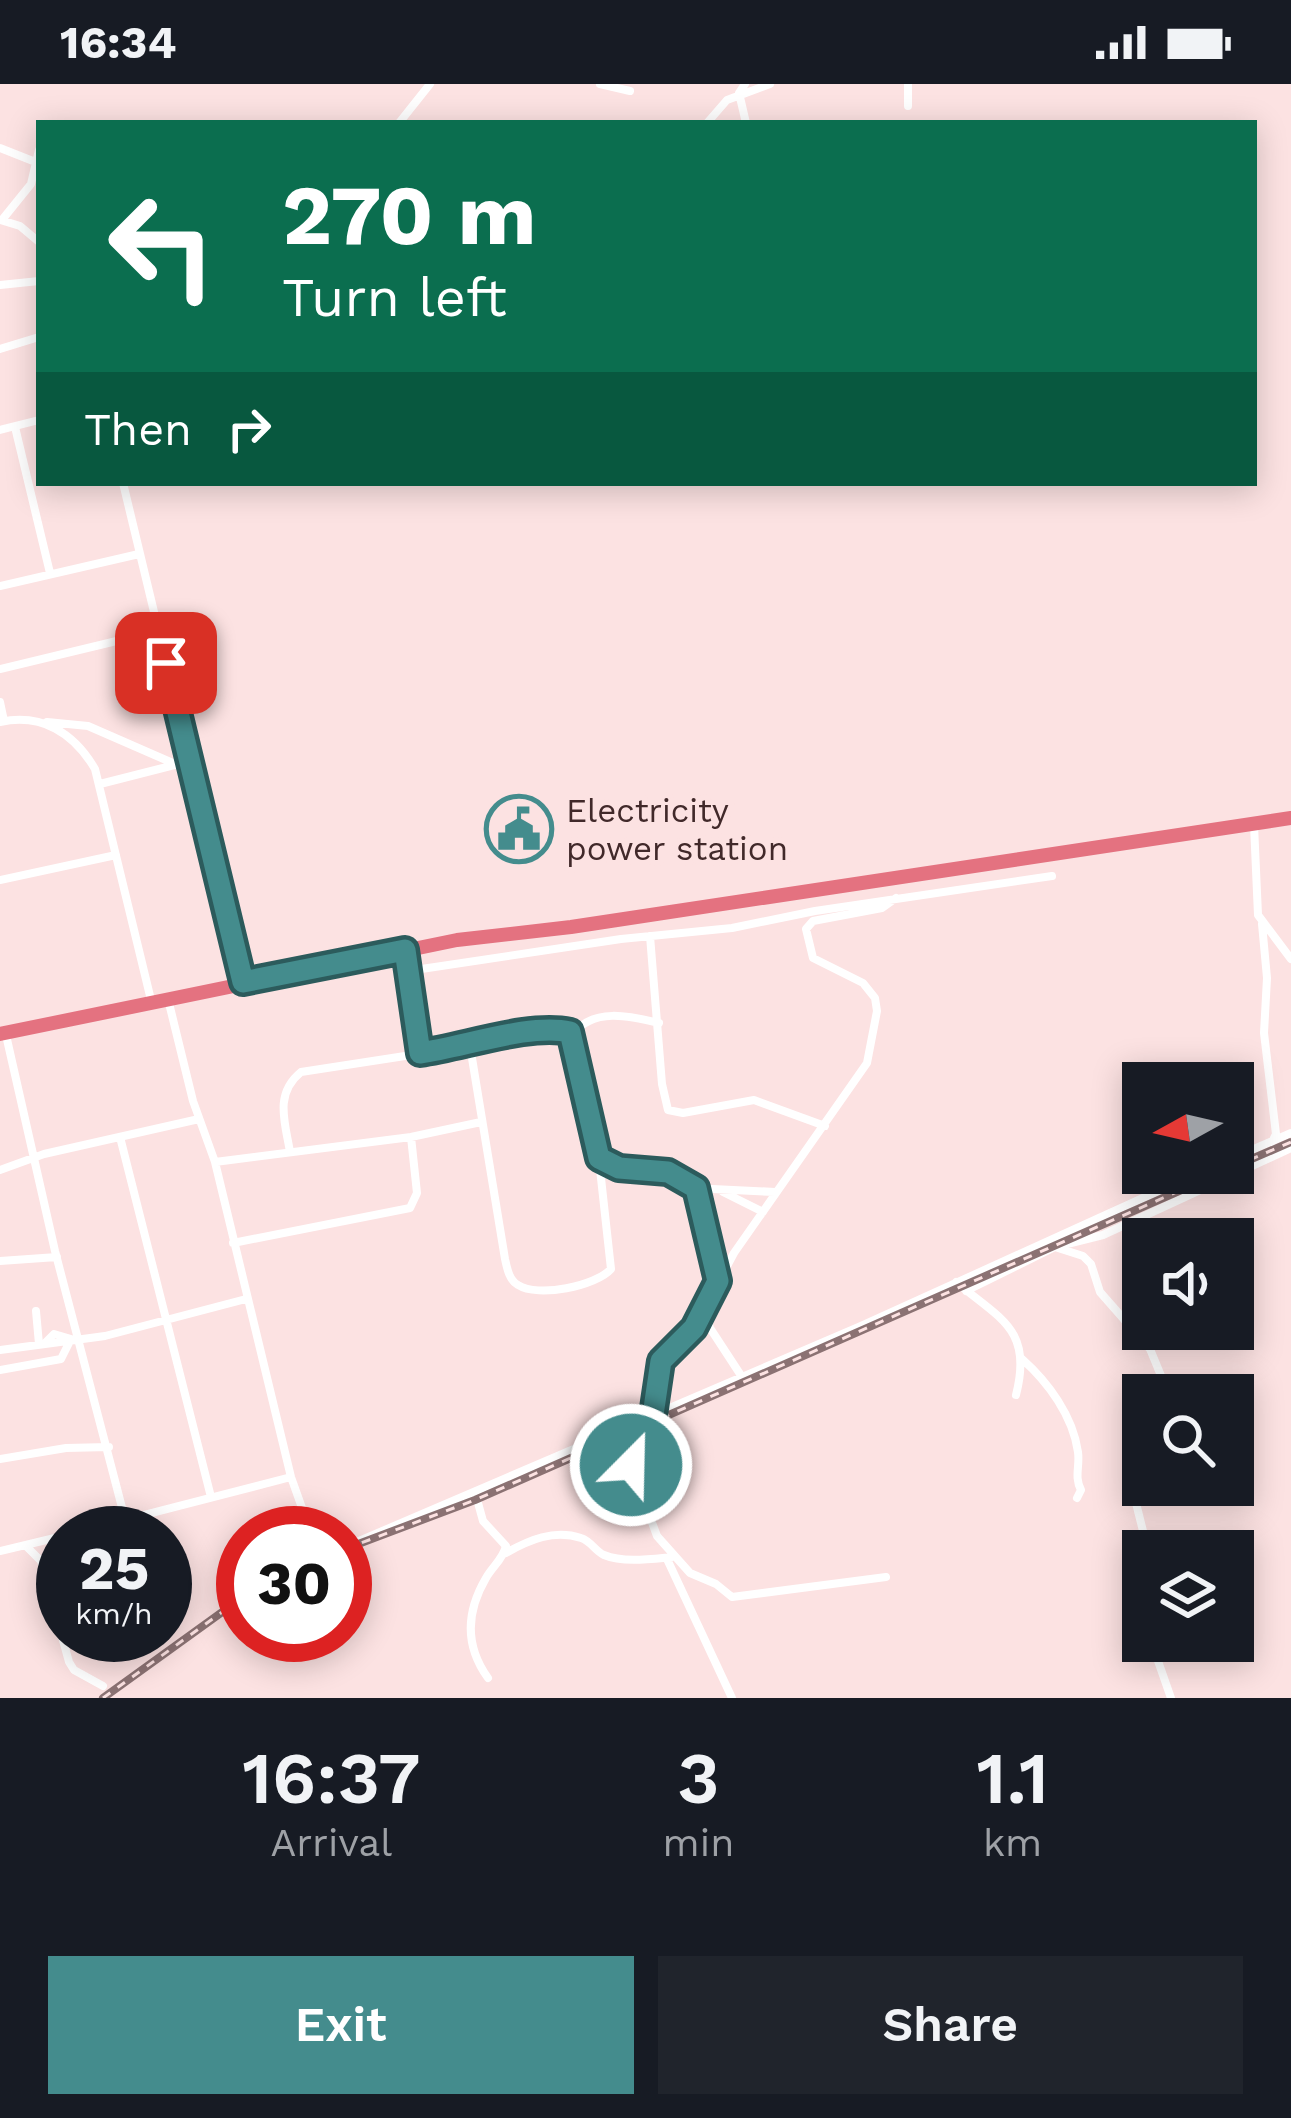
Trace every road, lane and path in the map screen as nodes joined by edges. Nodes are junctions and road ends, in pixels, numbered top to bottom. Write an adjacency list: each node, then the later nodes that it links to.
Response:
1 (430, 84): 8 (street)
2 (601, 84): 6 (street)
3 (770, 84): 5 (street)
4 (908, 84): 7 (street)
5 (742, 88): 9 (street); 10 (street)
6 (630, 91)
7 (908, 106)
8 (401, 120)
9 (710, 120)
10 (746, 120)
11 (0, 148): 12 (street)
12 (36, 162)
13 (36, 168): 14 (street)
14 (1, 220): 15 (street)
15 (36, 239)
16 (36, 281): 17 (street)
17 (0, 285)
18 (36, 338): 19 (street)
19 (0, 349)
20 (36, 421): 21 (street)
21 (15, 427): 22 (street); 25 (street)
22 (0, 430)
23 (124, 486): 24 (street)
24 (139, 554): 25 (street); 27 (street)
25 (50, 573): 26 (street)
26 (0, 586)
27 (158, 631): 28 (street); 32 (street)
28 (0, 669)
29 (0, 702): 30 (street)
30 (2, 721): 31 (street)
31 (47, 722): 33 (street); 34 (street)
32 (190, 760): 33 (street); 46 (street)
33 (175, 764): 34 (street)
34 (100, 784): 37 (street)
35 (1291, 818): 36 (highway)
36 (1254, 823): 41 (street); 43 (highway)
37 (116, 855): 39 (street); 48 (street)
38 (1052, 876): 40 (street)
39 (0, 880)
40 (896, 898): 42 (street); 56 (street)
41 (1262, 924): 44 (street); 60 (street)
42 (650, 935): 45 (street); 49 (street)
43 (405, 950): 45 (street); 46 (highway)
44 (1291, 959)
45 (408, 971): 53 (street)
46 (243, 982): 47 (highway)
47 (168, 997): 48 (highway); 54 (street)
48 (152, 1000): 50 (highway)
49 (658, 1023): 51 (street); 56 (street)
50 (3, 1034): 64 (street)
51 (573, 1035): 52 (street); 65 (street)
52 (470, 1046): 53 (street); 55 (street)
53 (420, 1053): 63 (street)
54 (199, 1119): 58 (street); 66 (street)
55 (481, 1122): 59 (street); 65 (street)
56 (825, 1126): 69 (street)
57 (1291, 1133): 60 (street)
58 (120, 1137): 64 (street); 83 (street)
59 (411, 1137): 63 (street); 73 (street)
60 (1272, 1142): 62 (street)
61 (1291, 1148): 74 (street)
62 (1254, 1149)
63 (290, 1152): 66 (street)
64 (34, 1158): 67 (street); 75 (street)
65 (599, 1158): 68 (street)
66 (215, 1162): 73 (street)
67 (0, 1170)
68 (696, 1188): 70 (street); 77 (street)
69 (777, 1191): 70 (street); 72 (street)
70 (722, 1192): 72 (street)
71 (1151, 1194): 78 (street)
72 (763, 1212): 77 (street)
73 (233, 1243): 80 (street)
74 (1055, 1247): 79 (street); 89 (street)
75 (57, 1257): 76 (street); 84 (street)
76 (0, 1262)
77 (718, 1281): 81 (street)
78 (956, 1282): 79 (street); 90 (street)
79 (966, 1291): 87 (street)
80 (246, 1299): 83 (street); 95 (street)
81 (705, 1308): 90 (street); 92 (street)
82 (36, 1311): 85 (street)
83 (166, 1320): 84 (street); 97 (street)
84 (75, 1339): 85 (street); 88 (street); 93 (street)
85 (42, 1344): 86 (street)
86 (0, 1350)
87 (1022, 1359): 91 (street); 98 (street)
88 (0, 1370)
89 (1160, 1374)
90 (742, 1377): 92 (street)
91 (1016, 1395)
92 (653, 1415): 96 (street); 109 (street)
93 (109, 1448): 94 (street); 99 (street)
94 (0, 1460)
95 (291, 1477): 97 (street); 101 (street)
96 (475, 1492): 102 (street); 103 (street)
97 (211, 1497): 100 (street)
98 (1077, 1498)
99 (122, 1506)
100 (176, 1506)
101 (301, 1506)
102 (372, 1535)
103 (503, 1539): 104 (street); 108 (street)
104 (526, 1542): 108 (street); 109 (street)
105 (36, 1543): 106 (street)
106 (26, 1546): 107 (street); 113 (street)
107 (0, 1551)
108 (505, 1554): 112 (street)
109 (670, 1557): 110 (street); 114 (street)
110 (886, 1577)
111 (1158, 1662): 115 (street)
112 (488, 1678)
113 (104, 1686)
114 (732, 1698)
115 (1171, 1698)

